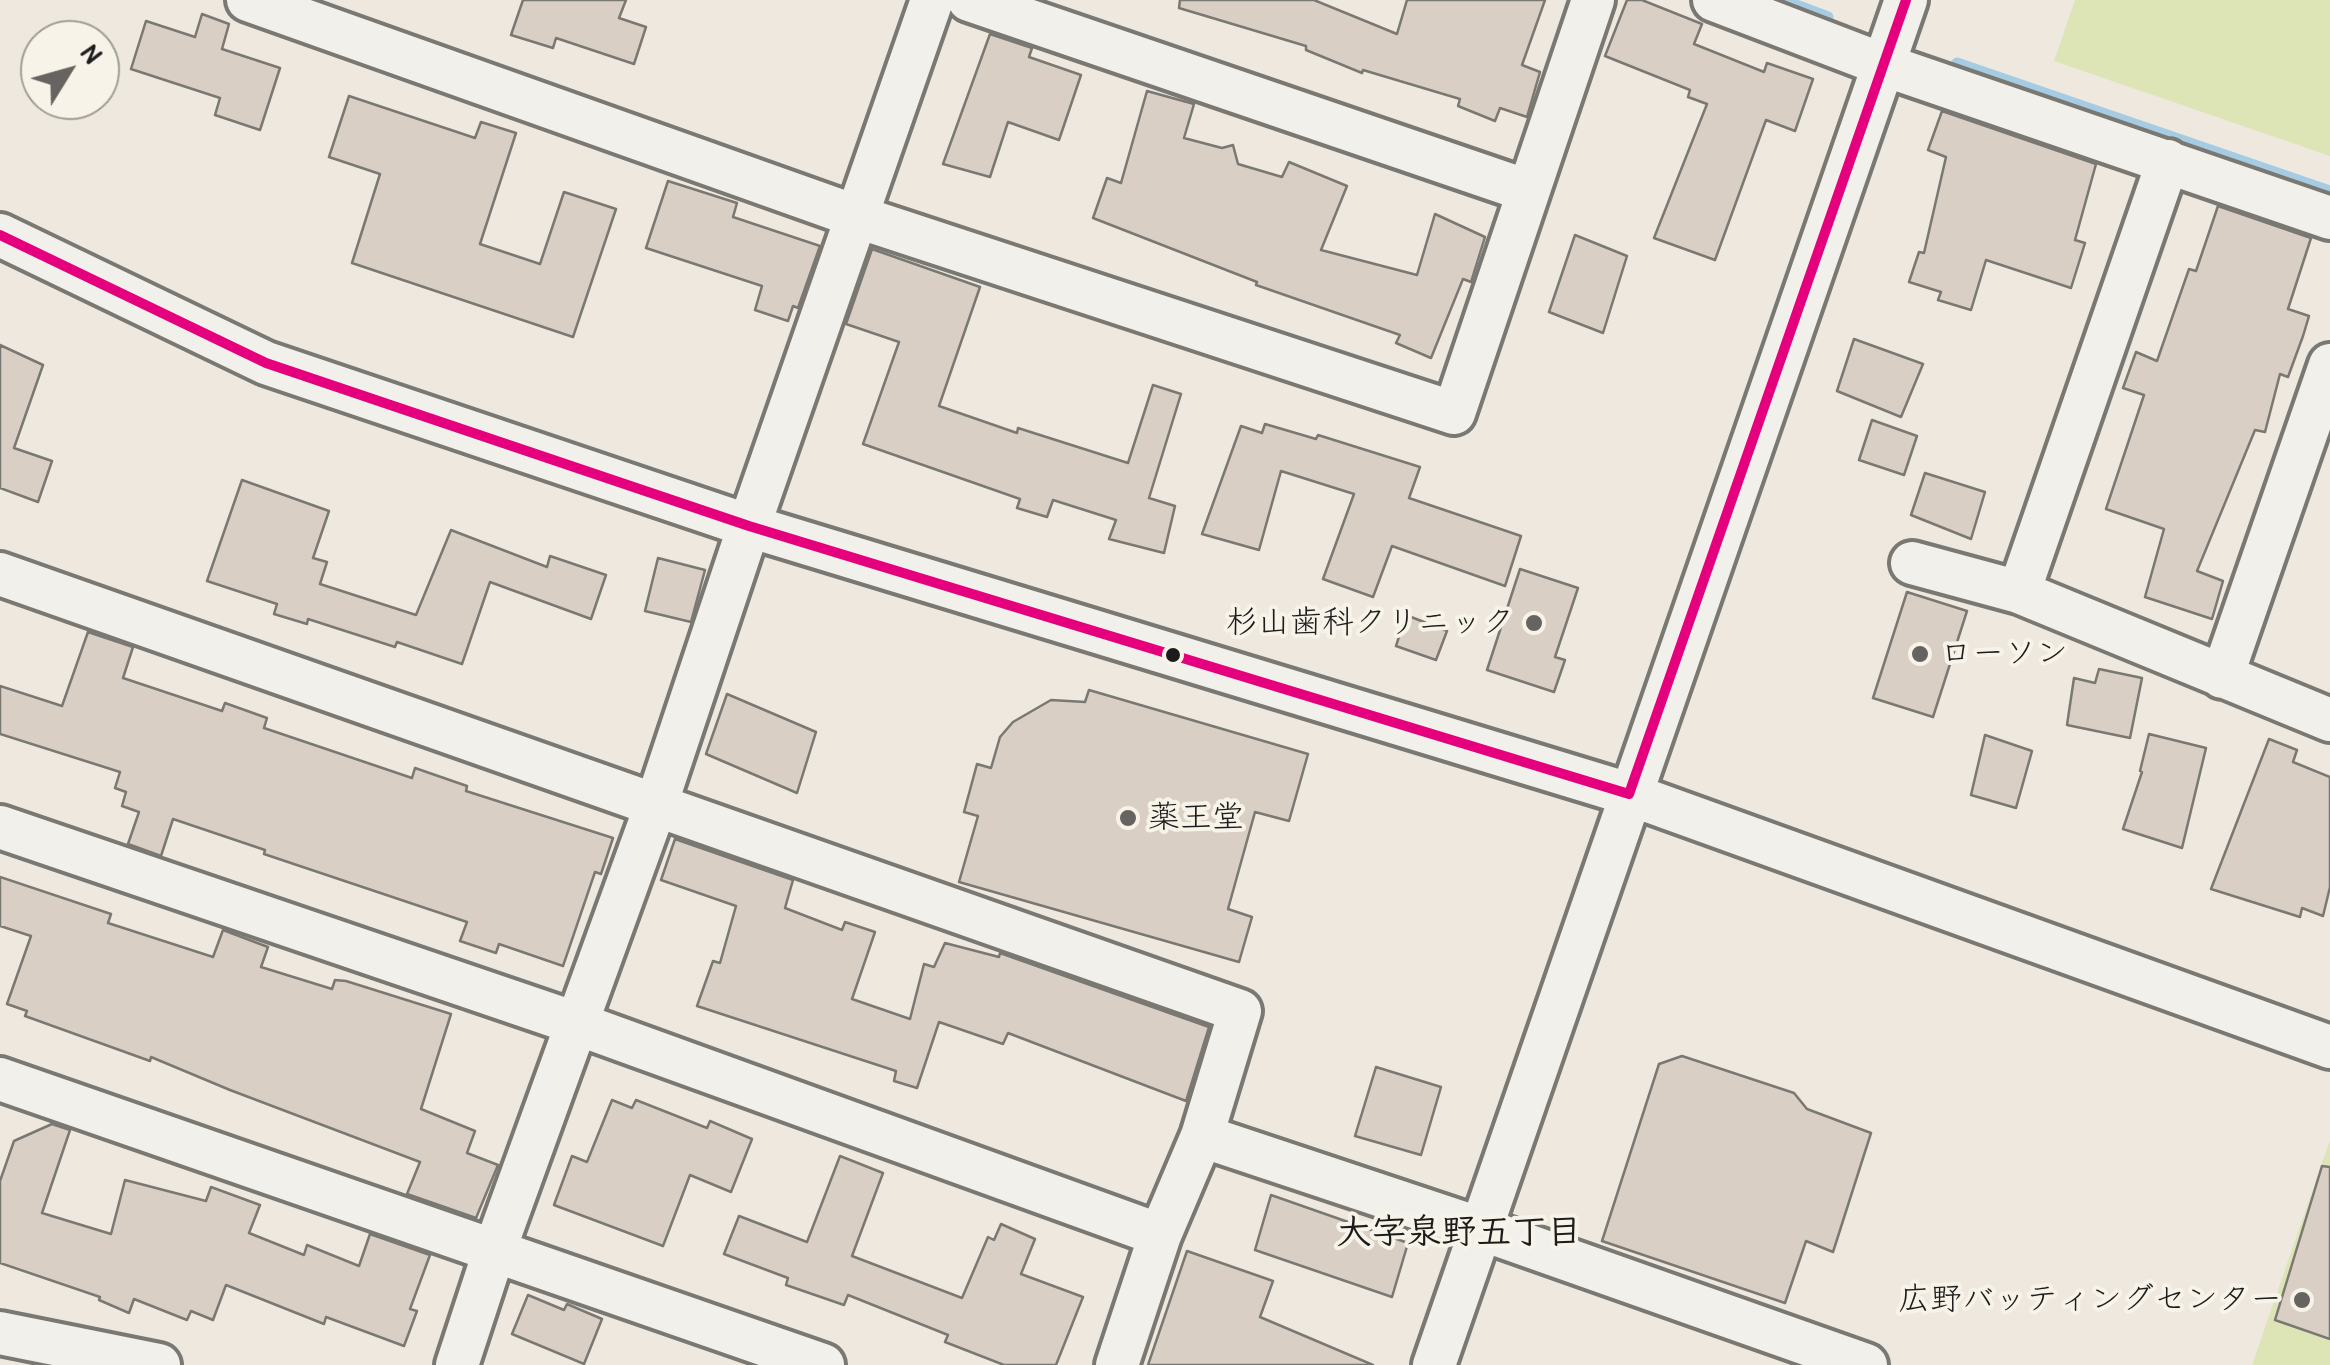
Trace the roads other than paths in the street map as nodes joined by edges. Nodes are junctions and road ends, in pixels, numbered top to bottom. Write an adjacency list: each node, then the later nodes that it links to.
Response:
1 (248, 0): 10 (street)
2 (932, 0): 10 (street)
3 (969, 0): 9 (street)
4 (1593, 0): 9 (street)
5 (1714, 0): 7 (street)
6 (1906, 0): 7 (street)
7 (1884, 65): 8 (street); 20 (street)
8 (2168, 161): 11 (street); 17 (street)
9 (1528, 191): 10 (street)
10 (858, 217): 14 (street)
11 (2330, 218)
12 (0, 235): 14 (street)
13 (2330, 365): 18 (street)
14 (749, 526): 20 (street); 21 (street)
15 (1912, 564): 17 (street)
16 (0, 574): 21 (street)
17 (2019, 592): 18 (street)
18 (2222, 677): 19 (street)
19 (2330, 720)
20 (1629, 794): 24 (street); 27 (street)
21 (656, 805): 23 (street); 26 (street)
22 (0, 827): 23 (street)
23 (578, 1024): 28 (street); 29 (street)
24 (2330, 1047)
25 (0, 1079): 29 (street)
26 (1202, 1136): 27 (street); 28 (street)
27 (1481, 1229): 35 (street); 36 (street)
28 (1160, 1235): 34 (street)
29 (496, 1249): 32 (street); 33 (street)
30 (0, 1333): 31 (street)
31 (159, 1365)
32 (457, 1365)
33 (823, 1365)
34 (1117, 1365)
35 (1434, 1365)
36 (1866, 1365)

